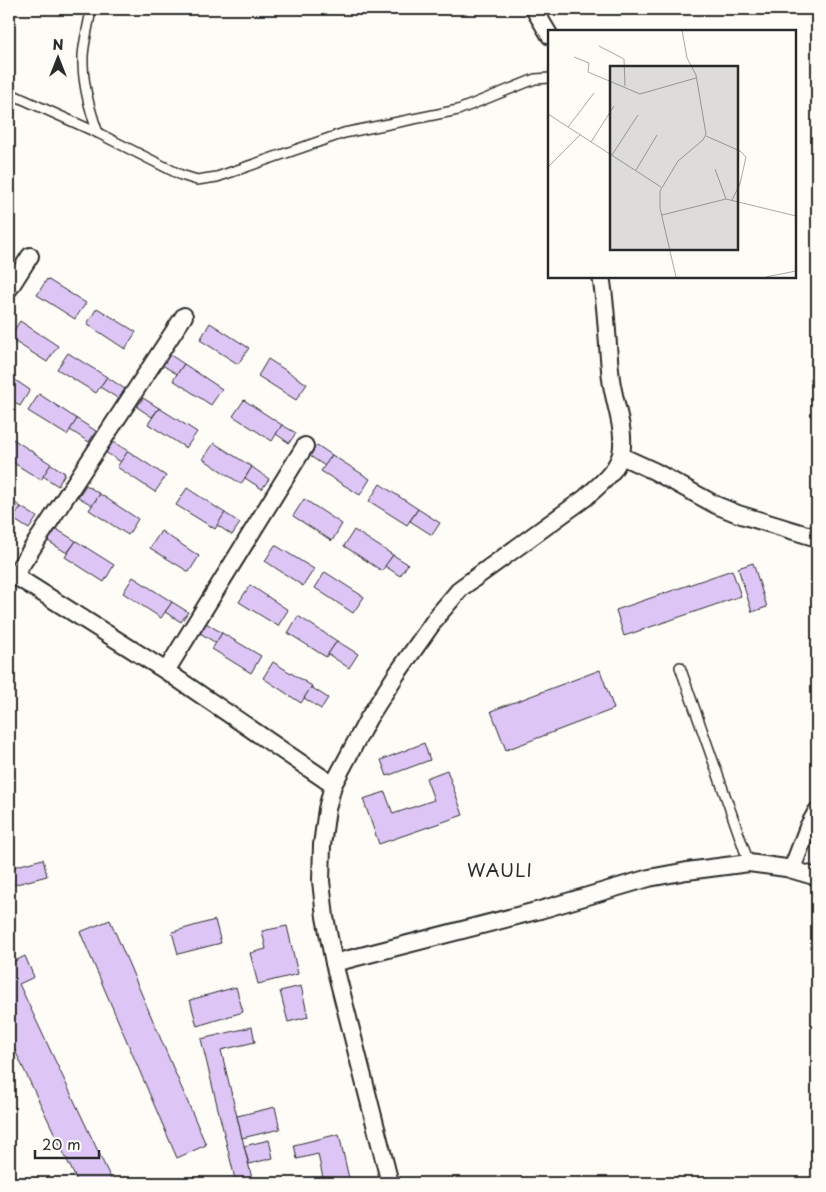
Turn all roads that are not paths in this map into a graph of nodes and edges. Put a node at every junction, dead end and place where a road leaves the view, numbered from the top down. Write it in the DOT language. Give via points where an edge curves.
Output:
graph roads {
  1 [pos="91,9"];
  2 [pos="534,9"];
  3 [pos="548,33"];
  4 [pos="548,78"];
  5 [pos="9,93"];
  6 [pos="98,133"];
  7 [pos="30,256"];
  8 [pos="601,278"];
  9 [pos="9,289"];
  10 [pos="184,316"];
  11 [pos="305,446"];
  12 [pos="620,456"];
  13 [pos="817,538"];
  14 [pos="11,574"];
  15 [pos="680,667"];
  16 [pos="166,671"];
  17 [pos="333,785"];
  18 [pos="817,811"];
  19 [pos="750,863"];
  20 [pos="792,870"];
  21 [pos="817,877"];
  22 [pos="334,963"];
  23 [pos="390,1183"];
  1 -- 6 [label="lane" via="83,55 88,103"];
  2 -- 3 [label="street"];
  4 -- 6 [label="lane" via="535,79 458,110 344,133 217,178 197,180 181,175"];
  5 -- 6 [label="lane"];
  7 -- 9 [label="street"];
  8 -- 12 [label="street" via="611,380 622,440"];
  10 -- 14 [label="street"];
  11 -- 16 [label="street"];
  12 -- 13 [label="street" via="716,506"];
  12 -- 17 [label="street" via="615,468 585,498 461,588 401,668 368,719"];
  14 -- 16 [label="street"];
  15 -- 19 [label="lane"];
  16 -- 17 [label="street"];
  17 -- 22 [label="street" via="322,845 321,881"];
  18 -- 20 [label="street"];
  19 -- 20 [label="street"];
  19 -- 22 [label="street" via="649,878"];
  20 -- 21 [label="street"];
  22 -- 23 [label="street"];
}
